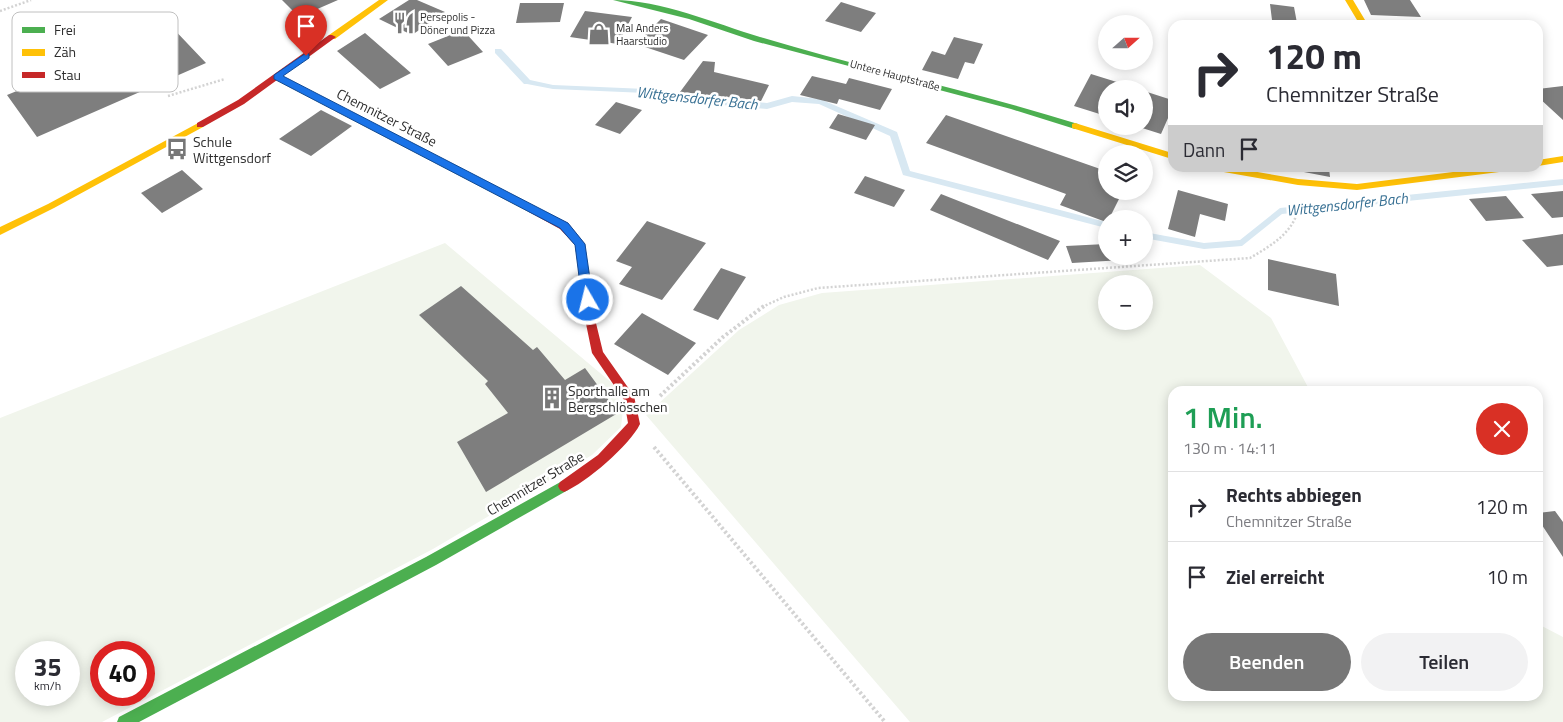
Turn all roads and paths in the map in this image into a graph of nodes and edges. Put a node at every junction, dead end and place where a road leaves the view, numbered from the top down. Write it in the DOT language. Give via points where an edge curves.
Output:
graph roads {
  1 [pos="31,0"];
  2 [pos="384,0"];
  3 [pos="617,0"];
  4 [pos="1349,0"];
  5 [pos="0,11"];
  6 [pos="1361,20"];
  7 [pos="277,77"];
  8 [pos="1168,155"];
  9 [pos="1563,159"];
  10 [pos="1543,162"];
  11 [pos="1241,172"];
  12 [pos="1416,172"];
  13 [pos="1479,172"];
  14 [pos="1422,180"];
  15 [pos="1298,182"];
  16 [pos="0,231"];
  17 [pos="634,424"];
  18 [pos="124,722"];
  19 [pos="885,722"];
  1 -- 5 [label="path"];
  2 -- 7 [label="street"];
  3 -- 8 [label="street, Untere Hauptstraße" via="691,17 757,39 1014,107"];
  4 -- 6 [label="street"];
  7 -- 16 [label="street" via="166,146"];
  7 -- 17 [label="street, Chemnitzer Straße" via="564,226 580,244 598,353 630,399"];
  9 -- 10 [label="street"];
  11 -- 15 [label="street"];
  12 -- 14 [label="street"];
  13 -- 14 [label="street"];
  14 -- 15 [label="street" via="1357,187"];
  15 -- 17 [label="path" via="1299,215 1280,240 1250,258 818,288 786,297 765,305 737,325"];
  17 -- 18 [label="street, Chemnitzer Straße" via="616,446 582,475 431,561"];
  17 -- 19 [label="path"];
}
